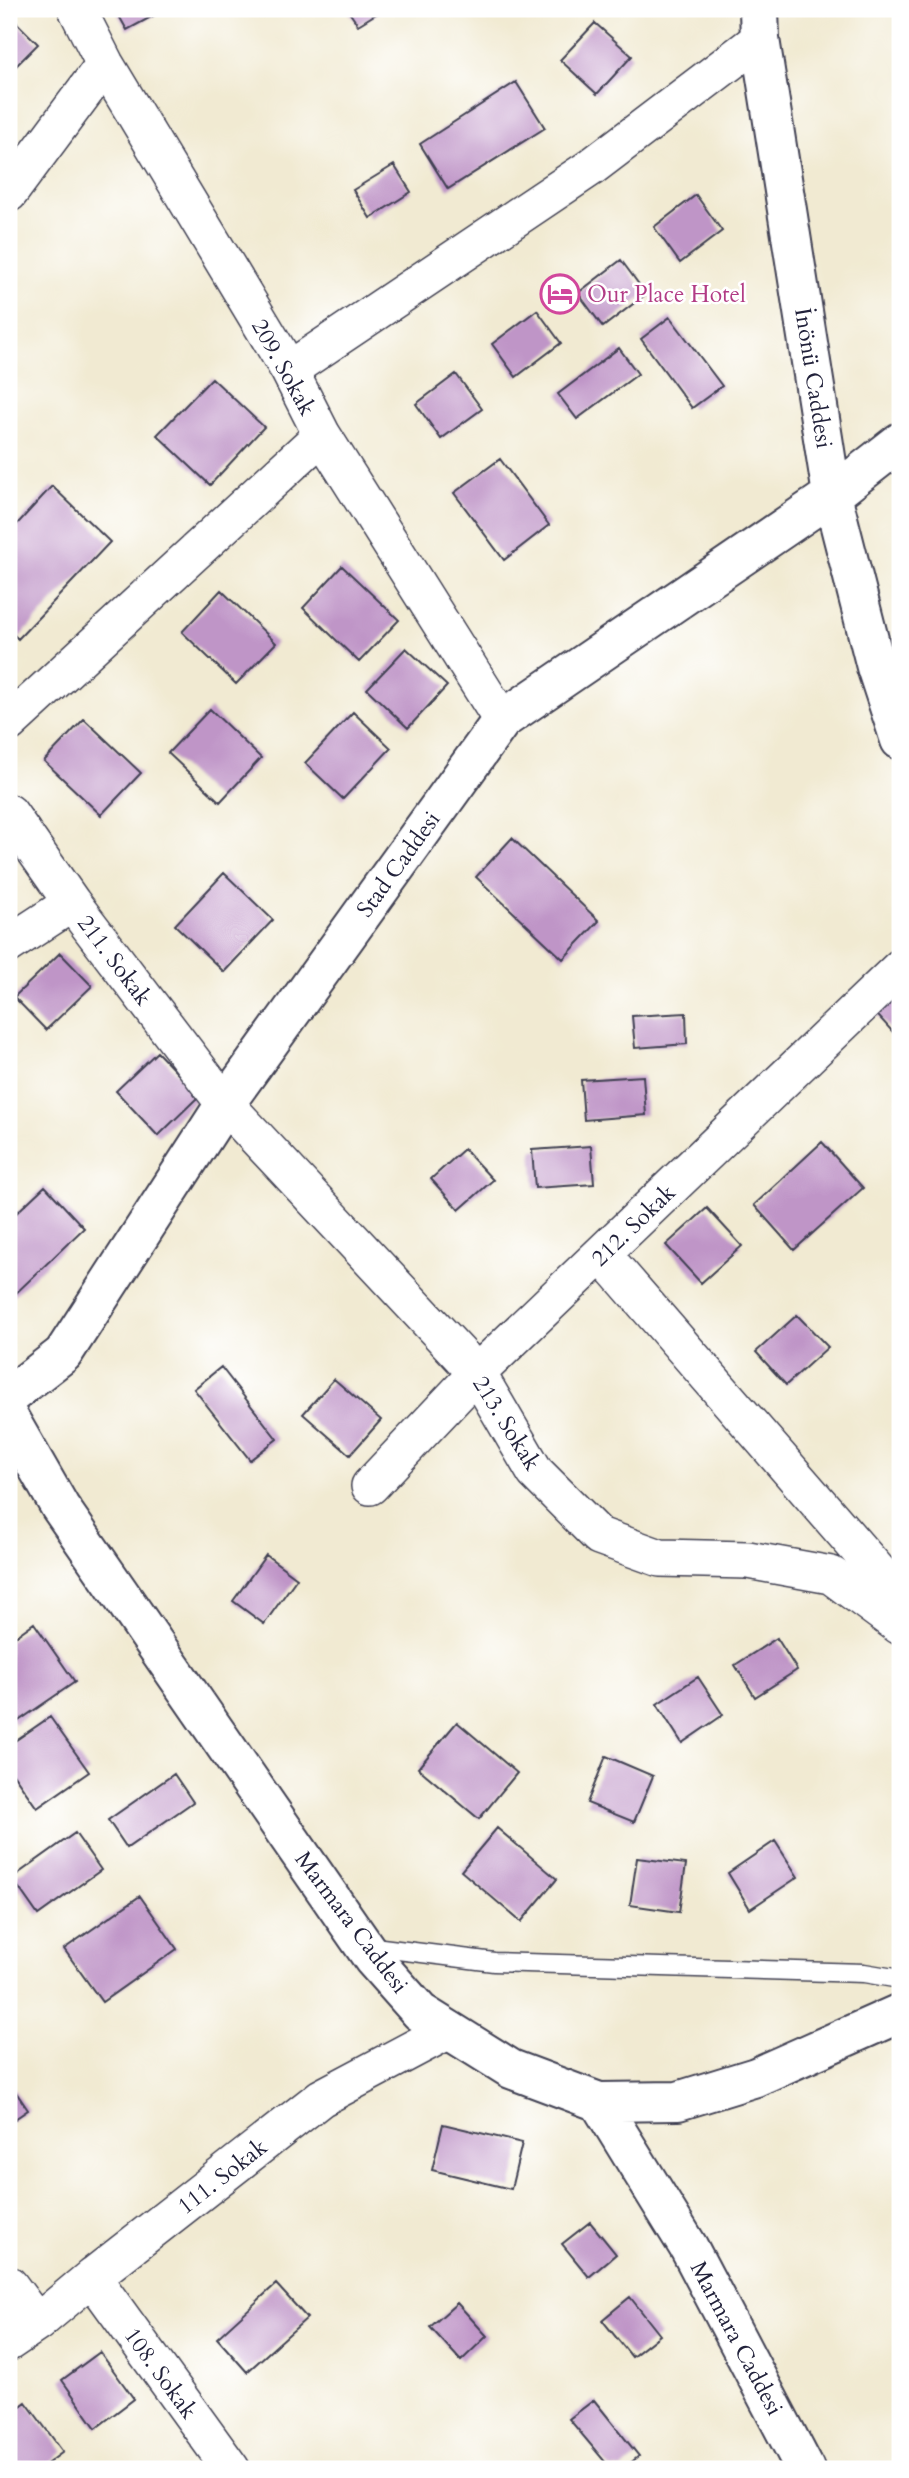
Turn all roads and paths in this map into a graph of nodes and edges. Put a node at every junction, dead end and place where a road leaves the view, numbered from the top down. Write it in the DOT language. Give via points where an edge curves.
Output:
graph roads {
  1 [pos="77,9"];
  2 [pos="759,24"];
  3 [pos="106,64"];
  4 [pos="9,193"];
  5 [pos="289,370"];
  6 [pos="322,435"];
  7 [pos="900,442"];
  8 [pos="832,495"];
  9 [pos="502,720"];
  10 [pos="9,723"];
  11 [pos="900,740"];
  12 [pos="9,813"];
  13 [pos="72,903"];
  14 [pos="9,944"];
  15 [pos="900,968"];
  16 [pos="225,1104"];
  17 [pos="602,1254"];
  18 [pos="477,1373"];
  19 [pos="9,1396"];
  20 [pos="9,1418"];
  21 [pos="370,1486"];
  22 [pos="900,1597"];
  23 [pos="900,1626"];
  24 [pos="364,1945"];
  25 [pos="900,1979"];
  26 [pos="900,2013"];
  27 [pos="449,2030"];
  28 [pos="599,2102"];
  29 [pos="92,2277"];
  30 [pos="9,2284"];
  31 [pos="23,2333"];
  32 [pos="231,2469"];
  33 [pos="805,2469"];
  1 -- 3 [label="street, 209. Sokak"];
  2 -- 5 [label="street" via="590,168"];
  2 -- 8 [label="street, İnönü Caddesi"];
  3 -- 4 [label="street"];
  3 -- 5 [label="street, 209. Sokak"];
  5 -- 6 [label="street, 209. Sokak"];
  6 -- 9 [label="street, 209. Sokak"];
  6 -- 10 [label="street"];
  7 -- 8 [label="street, Stad Caddesi"];
  8 -- 9 [label="street, Stad Caddesi"];
  8 -- 11 [label="street, İnönü Caddesi" via="876,667"];
  9 -- 16 [label="street, Stad Caddesi"];
  12 -- 13 [label="street, 211. Sokak"];
  13 -- 14 [label="street"];
  13 -- 16 [label="street, 211. Sokak"];
  15 -- 17 [label="street, 212. Sokak"];
  16 -- 18 [label="street, 213. Sokak"];
  16 -- 19 [label="street, Stad Caddesi" via="63,1354"];
  17 -- 18 [label="street, 212. Sokak"];
  17 -- 22 [label="street"];
  18 -- 21 [label="street, 212. Sokak"];
  18 -- 23 [label="street, 213. Sokak" via="535,1472 599,1536 660,1558 748,1560 831,1576"];
  20 -- 24 [label="street, Marmara Caddesi" via="61,1507"];
  24 -- 25 [label="lane" via="494,1962 864,1973"];
  24 -- 27 [label="street, Marmara Caddesi" via="421,2012"];
  26 -- 28 [label="street" via="756,2077 678,2101"];
  27 -- 28 [label="street, Marmara Caddesi" via="511,2068"];
  27 -- 29 [label="street, 111. Sokak" via="321,2098"];
  28 -- 33 [label="street, Marmara Caddesi" via="689,2248"];
  29 -- 31 [label="street, 111. Sokak"];
  29 -- 32 [label="street, 108. Sokak"];
  30 -- 31 [label="street"];
}
